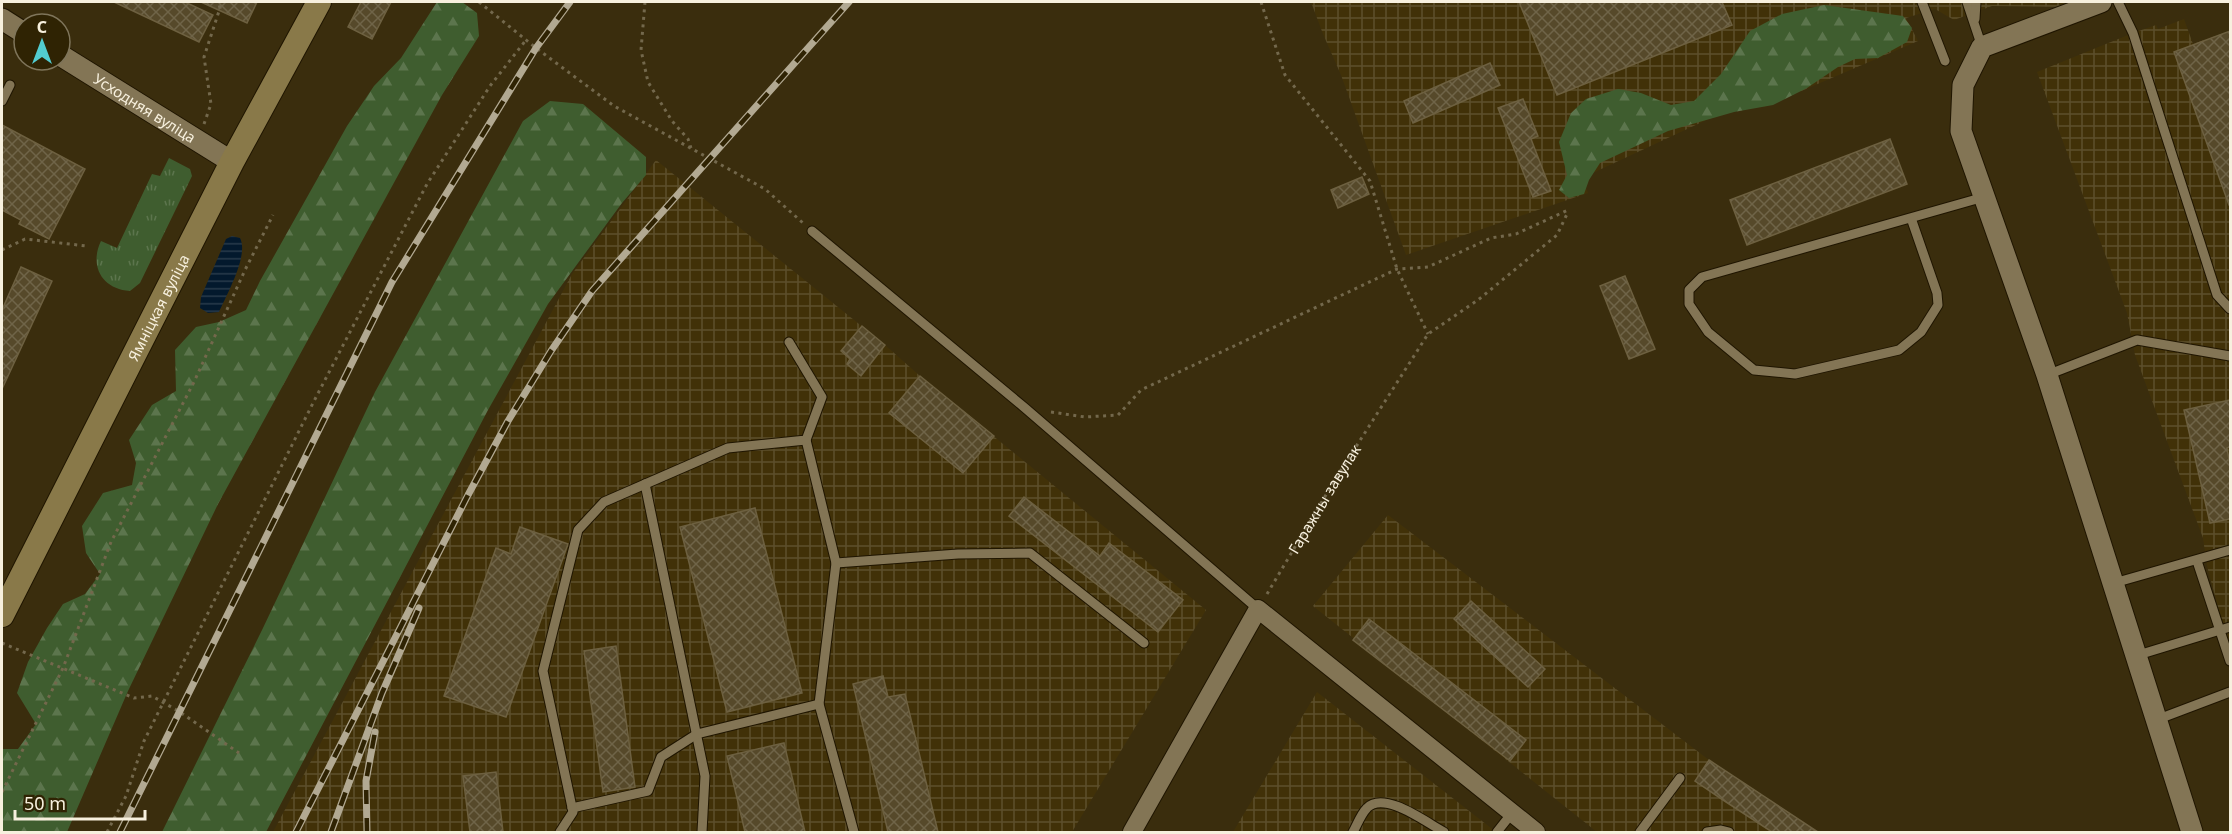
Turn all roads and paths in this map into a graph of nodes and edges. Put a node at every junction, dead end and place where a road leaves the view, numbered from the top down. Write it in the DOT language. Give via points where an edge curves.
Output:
graph roads {
  1 [pos="218,2"];
  2 [pos="320,2"];
  3 [pos="478,2"];
  4 [pos="645,2"];
  5 [pos="1261,2"];
  6 [pos="1922,2"];
  7 [pos="1967,2"];
  8 [pos="1976,2"];
  9 [pos="2101,2"];
  10 [pos="2118,2"];
  11 [pos="1975,21"];
  12 [pos="526,40"];
  13 [pos="1982,47"];
  14 [pos="1946,61"];
  15 [pos="72,63"];
  16 [pos="10,86"];
  17 [pos="2,101"];
  18 [pos="202,130"];
  19 [pos="692,149"];
  20 [pos="232,162"];
  21 [pos="1984,197"];
  22 [pos="273,215"];
  23 [pos="1911,219"];
  24 [pos="812,231"];
  25 [pos="87,246"];
  26 [pos="2,250"];
  27 [pos="1397,269"];
  28 [pos="2230,309"];
  29 [pos="1428,334"];
  30 [pos="789,342"];
  31 [pos="2230,356"];
  32 [pos="2047,375"];
  33 [pos="1025,408"];
  34 [pos="806,440"];
  35 [pos="645,484"];
  36 [pos="2230,550"];
  37 [pos="2197,561"];
  38 [pos="836,563"];
  39 [pos="2114,583"];
  40 [pos="1258,609"];
  41 [pos="2,615"];
  42 [pos="2230,627"];
  43 [pos="2219,631"];
  44 [pos="2,643"];
  45 [pos="1144,643"];
  46 [pos="2135,656"];
  47 [pos="2230,661"];
  48 [pos="63,668"];
  49 [pos="2230,692"];
  50 [pos="163,702"];
  51 [pos="819,704"];
  52 [pos="2156,720"];
  53 [pos="697,734"];
  54 [pos="239,753"];
  55 [pos="1680,778"];
  56 [pos="2,792"];
  57 [pos="572,808"];
  58 [pos="1512,813"];
  59 [pos="107,832"];
  60 [pos="560,832"];
  61 [pos="702,832"];
  62 [pos="854,832"];
  63 [pos="1132,832"];
  64 [pos="1353,832"];
  65 [pos="1444,832"];
  66 [pos="1497,832"];
  67 [pos="1536,832"];
  68 [pos="1640,832"];
  69 [pos="1707,832"];
  70 [pos="1729,832"];
  71 [pos="2192,832"];
  1 -- 18 [label="path" via="220,8 204,57 212,104"];
  2 -- 20 [label="main road, Ямніцкая вуліца"];
  3 -- 12 [label="path"];
  4 -- 19 [label="path" via="641,50 648,82"];
  5 -- 27 [label="path" via="1285,75 1370,181"];
  6 -- 14 [label="lane"];
  7 -- 11 [label="lane"];
  8 -- 11 [label="lane"];
  9 -- 13 [label="street"];
  10 -- 28 [label="lane" via="2133,33 2217,295"];
  11 -- 13 [label="lane"];
  12 -- 19 [label="path" via="614,106"];
  12 -- 50 [label="path" via="490,86 427,184"];
  13 -- 21 [label="street" via="1963,85 1961,131"];
  15 -- 20 [label="street, Усходняя вуліца"];
  16 -- 17 [label="lane"];
  19 -- 24 [label="path" via="765,189"];
  20 -- 41 [label="main road, Ямніцкая вуліца"];
  21 -- 23 [label="lane"];
  21 -- 32 [label="street"];
  22 -- 48 [label="path" via="194,382 111,542"];
  23 -- 23 [label="lane" via="1702,277 1689,290 1689,304 1708,332 1754,370 1795,374 1899,350 1922,332 1938,305"];
  24 -- 33 [label="lane"];
  25 -- 26 [label="path" via="25,239"];
  27 -- 29 [label="path"];
  27 -- 29 [label="path, Гаражны завулак" via="1428,267 1491,238 1516,234 1568,210 1557,235 1478,300"];
  27 -- 33 [label="path" via="1141,390 1118,415 1085,417"];
  29 -- 40 [label="path, Гаражны завулак"];
  30 -- 34 [label="lane" via="822,397"];
  31 -- 32 [label="lane" via="2137,340"];
  32 -- 39 [label="street"];
  33 -- 40 [label="lane"];
  34 -- 35 [label="lane" via="728,448"];
  34 -- 38 [label="lane"];
  35 -- 53 [label="lane"];
  35 -- 57 [label="lane" via="604,502 578,530 543,671"];
  36 -- 37 [label="lane"];
  37 -- 39 [label="lane"];
  37 -- 43 [label="lane"];
  38 -- 45 [label="lane" via="1030,553"];
  38 -- 51 [label="lane"];
  39 -- 46 [label="street"];
  40 -- 58 [label="street"];
  40 -- 63 [label="street"];
  42 -- 43 [label="lane"];
  43 -- 46 [label="lane"];
  43 -- 47 [label="lane"];
  44 -- 48 [label="path"];
  46 -- 52 [label="street"];
  48 -- 50 [label="path" via="134,698 152,696"];
  48 -- 56 [label="path"];
  49 -- 52 [label="lane"];
  50 -- 54 [label="path"];
  50 -- 59 [label="path" via="144,741 126,796"];
  51 -- 53 [label="lane"];
  51 -- 62 [label="lane"];
  52 -- 71 [label="street"];
  53 -- 57 [label="lane" via="661,757 648,791"];
  53 -- 61 [label="lane" via="705,776"];
  55 -- 68 [label="lane"];
  57 -- 60 [label="lane"];
  58 -- 66 [label="lane"];
  58 -- 67 [label="street"];
  64 -- 65 [label="lane" via="1368,807 1378,801 1391,803"];
  69 -- 70 [label="lane"];
}
